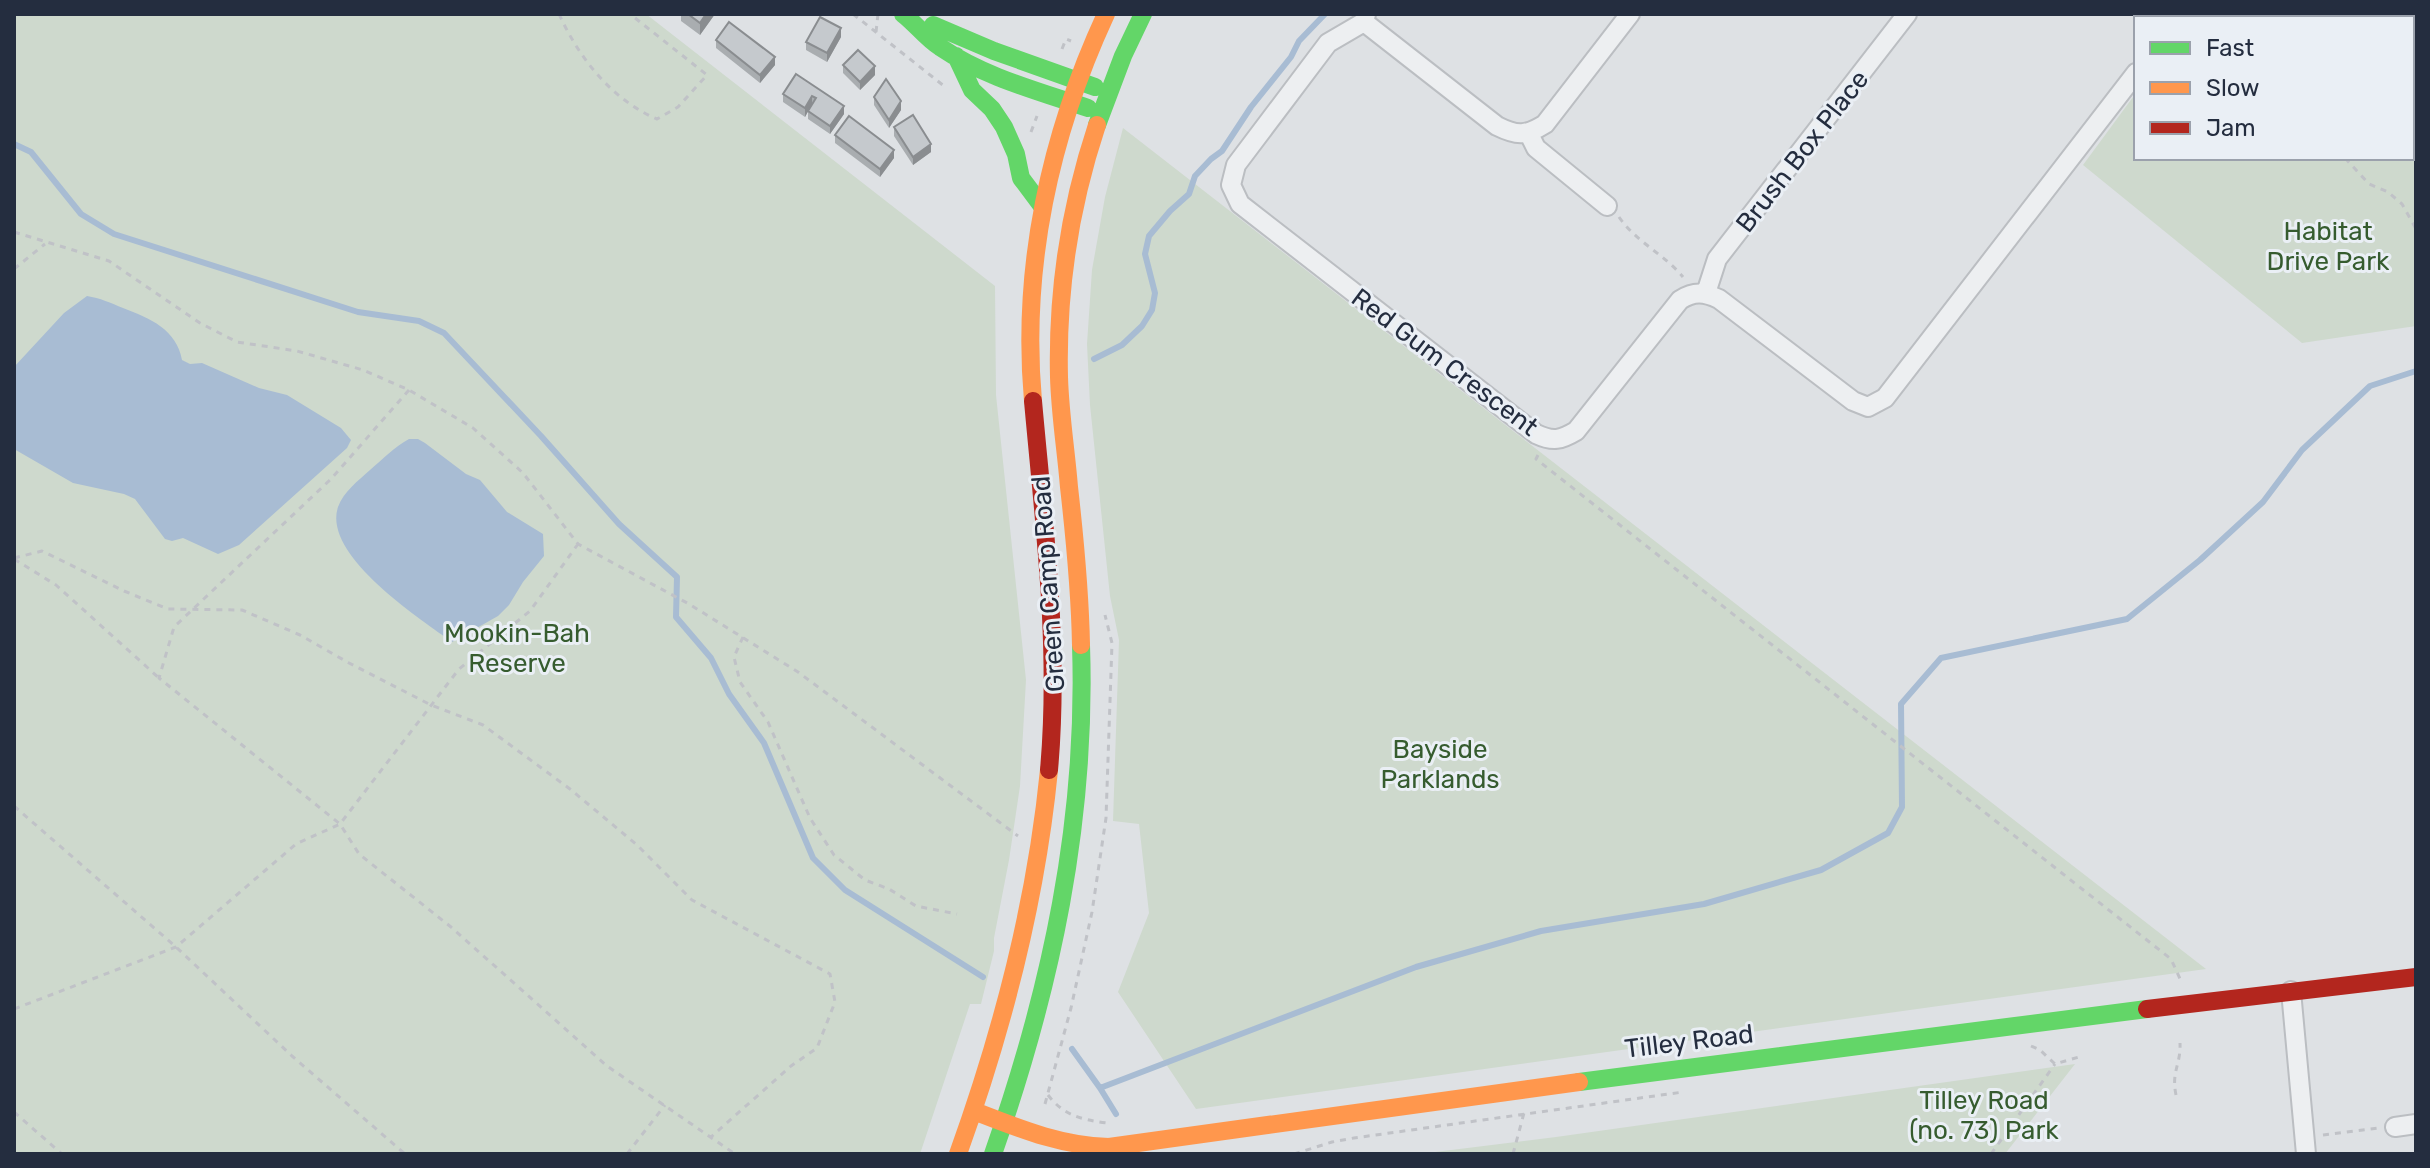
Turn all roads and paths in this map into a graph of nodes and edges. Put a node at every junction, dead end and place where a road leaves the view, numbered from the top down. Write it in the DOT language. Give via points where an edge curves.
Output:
graph roads {
  1 [pos="559,14"];
  2 [pos="630,14"];
  3 [pos="853,14"];
  4 [pos="878,14"];
  5 [pos="1106,14"];
  6 [pos="1143,14"];
  7 [pos="1630,14"];
  8 [pos="1907,14"];
  9 [pos="905,15"];
  10 [pos="1365,18"];
  11 [pos="876,32"];
  12 [pos="956,56"];
  13 [pos="2134,76"];
  14 [pos="1077,80"];
  15 [pos="1107,92"];
  16 [pos="954,94"];
  17 [pos="1070,102"];
  18 [pos="1100,113"];
  19 [pos="1529,134"];
  20 [pos="2347,160"];
  21 [pos="1042,206"];
  22 [pos="1607,206"];
  23 [pos="2416,229"];
  24 [pos="14,232"];
  25 [pos="47,243"];
  26 [pos="14,269"];
  27 [pos="1706,293"];
  28 [pos="409,390"];
  29 [pos="1547,439"];
  30 [pos="578,544"];
  31 [pos="14,559"];
  32 [pos="19,564"];
  33 [pos="14,568"];
  34 [pos="192,610"];
  35 [pos="743,637"];
  36 [pos="159,678"];
  37 [pos="431,705"];
  38 [pos="14,806"];
  39 [pos="340,824"];
  40 [pos="1041,843"];
  41 [pos="957,914"];
  42 [pos="176,947"];
  43 [pos="2416,977"];
  44 [pos="2291,991"];
  45 [pos="2191,1003"];
  46 [pos="14,1009"];
  47 [pos="2180,1043"];
  48 [pos="2022,1045"];
  49 [pos="2079,1057"];
  50 [pos="2055,1064"];
  51 [pos="1522,1089"];
  52 [pos="1695,1091"];
  53 [pos="1048,1095"];
  54 [pos="2176,1095"];
  55 [pos="665,1105"];
  56 [pos="974,1111"];
  57 [pos="14,1112"];
  58 [pos="1524,1115"];
  59 [pos="1005,1123"];
  60 [pos="1111,1124"];
  61 [pos="2416,1124"];
  62 [pos="2395,1127"];
  63 [pos="711,1137"];
  64 [pos="2305,1146"];
  65 [pos="1102,1150"];
  66 [pos="62,1154"];
  67 [pos="405,1154"];
  68 [pos="627,1154"];
  69 [pos="735,1154"];
  70 [pos="958,1154"];
  71 [pos="993,1154"];
  72 [pos="1294,1154"];
  73 [pos="1513,1154"];
  74 [pos="1991,1154"];
  1 -- 2 [label="path" via="601,79 636,110 657,119 678,107 707,75"];
  3 -- 11 [label="path"];
  4 -- 11 [label="path"];
  5 -- 14 [label="main road, Green Camp Road"];
  6 -- 15 [label="main road, Green Camp Road"];
  7 -- 19 [label="street" via="1545,124"];
  8 -- 27 [label="street, Brush Box Place" via="1717,259"];
  9 -- 12 [label="main road"];
  9 -- 14 [label="main road"];
  10 -- 19 [label="street" via="1497,126"];
  10 -- 29 [label="street, Red Gum Crescent" via="1328,43 1236,165 1231,185 1240,204"];
  11 -- 16 [label="path"];
  12 -- 17 [label="main road"];
  12 -- 21 [label="main road" via="972,90 1004,127 1021,178"];
  13 -- 27 [label="street" via="1885,398 1868,407"];
  14 -- 15 [label="main road"];
  14 -- 17 [label="main road, Green Camp Road"];
  15 -- 18 [label="main road, Green Camp Road"];
  17 -- 18 [label="main road"];
  17 -- 21 [label="main road, Green Camp Road"];
  18 -- 59 [label="main road, Green Camp Road" via="1072,220 1059,327 1081,622 1079,768 1060,916 1035,1027"];
  19 -- 22 [label="street" via="1536,148"];
  20 -- 23 [label="path" via="2369,184 2402,204"];
  21 -- 40 [label="main road, Green Camp Road" via="1030,324 1052,620 1049,773"];
  22 -- 27 [label="path" via="1629,232"];
  24 -- 25 [label="path"];
  25 -- 26 [label="path"];
  25 -- 28 [label="path" via="109,261 237,342 297,351"];
  27 -- 29 [label="street, Red Gum Crescent" via="1690,293 1680,300 1576,431 1561,440"];
  28 -- 30 [label="path" via="473,428 523,473"];
  28 -- 34 [label="path" via="331,479"];
  29 -- 45 [label="path" via="1536,459 2171,959"];
  30 -- 35 [label="path"];
  30 -- 37 [label="path" via="530,611 459,669"];
  31 -- 32 [label="path"];
  31 -- 34 [label="path" via="42,551 168,609"];
  32 -- 33 [label="path"];
  32 -- 36 [label="path" via="56,585"];
  34 -- 36 [label="path" via="174,627"];
  34 -- 37 [label="path" via="242,610"];
  35 -- 40 [label="path" via="1018,836"];
  35 -- 41 [label="path" via="734,657 740,682 768,722 810,818 834,855 865,880 916,906"];
  36 -- 39 [label="path"];
  37 -- 39 [label="path"];
  37 -- 63 [label="path" via="483,725 570,789 692,900 830,974 835,1002 817,1048"];
  38 -- 42 [label="path"];
  39 -- 42 [label="path" via="296,844"];
  39 -- 55 [label="path" via="359,854 451,927 607,1066"];
  40 -- 56 [label="main road, Green Camp Road" via="1008,1003"];
  42 -- 46 [label="path"];
  42 -- 67 [label="path"];
  43 -- 44 [label="main road, Tilley Road"];
  44 -- 45 [label="main road, Tilley Road"];
  44 -- 64 [label="street"];
  45 -- 51 [label="main road, Tilley Road"];
  47 -- 54 [label="path" via="2172,1077"];
  48 -- 50 [label="path" via="2040,1050"];
  49 -- 50 [label="path"];
  50 -- 74 [label="path"];
  51 -- 58 [label="path"];
  51 -- 65 [label="main road, Tilley Road"];
  52 -- 58 [label="path"];
  53 -- 60 [label="path" via="1070,1115"];
  55 -- 63 [label="path"];
  55 -- 68 [label="path"];
  56 -- 59 [label="main road, Tilley Road"];
  56 -- 70 [label="main road, Green Camp Road"];
  57 -- 66 [label="path"];
  58 -- 72 [label="path" via="1354,1138"];
  58 -- 73 [label="path"];
  59 -- 65 [label="main road, Tilley Road"];
  59 -- 71 [label="main road, Green Camp Road"];
  61 -- 62 [label="street"];
  62 -- 64 [label="path"];
  63 -- 69 [label="path"];
}
